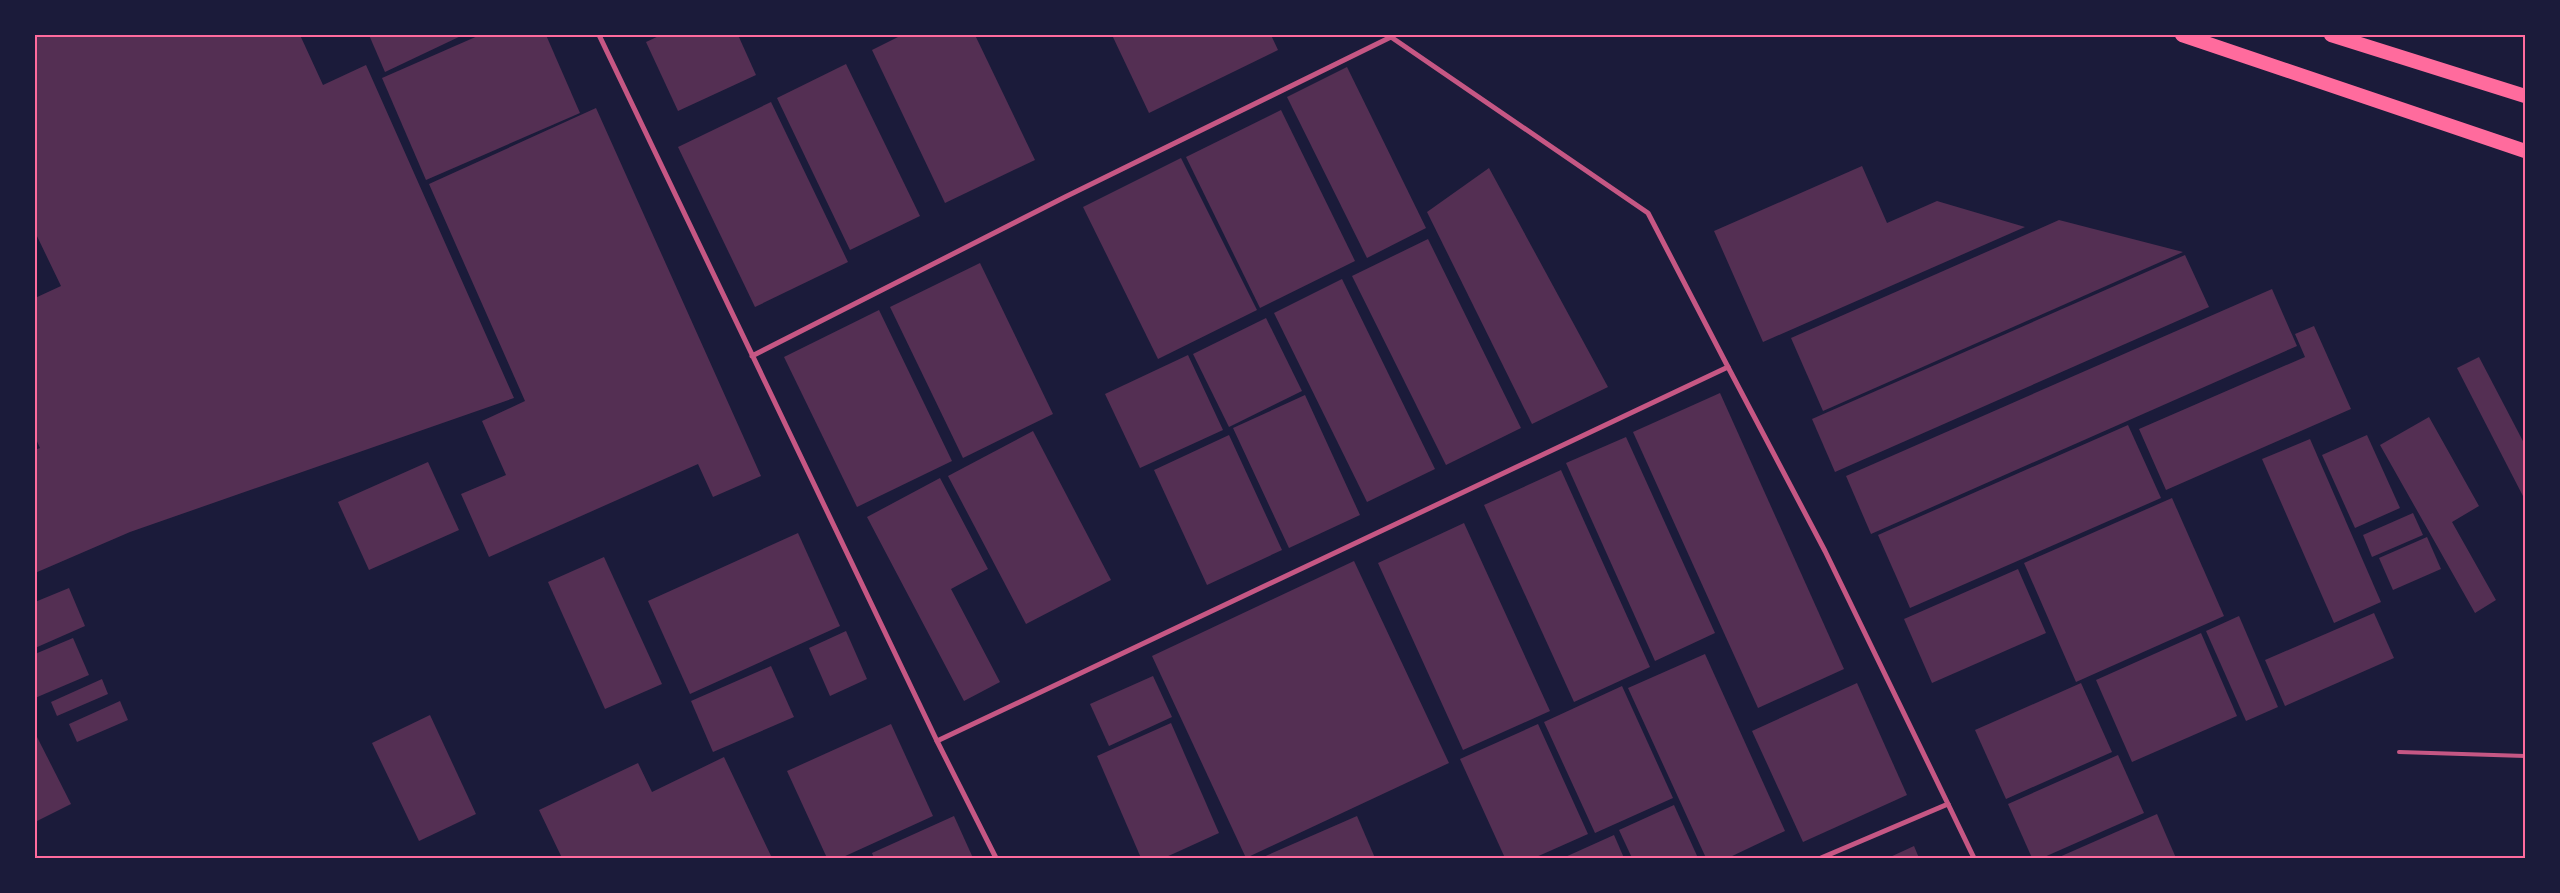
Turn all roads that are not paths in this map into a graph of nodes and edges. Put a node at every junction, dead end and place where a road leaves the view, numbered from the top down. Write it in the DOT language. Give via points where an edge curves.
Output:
graph roads {
  1 [pos="599,35"];
  2 [pos="2182,35"];
  3 [pos="2331,35"];
  4 [pos="1392,36"];
  5 [pos="2525,96"];
  6 [pos="2525,151"];
  7 [pos="752,356"];
  8 [pos="1728,367"];
  9 [pos="937,741"];
  10 [pos="2399,752"];
  11 [pos="2525,756"];
  12 [pos="1948,804"];
  13 [pos="996,858"];
  14 [pos="1821,858"];
  15 [pos="1974,858"];
  1 -- 7 [label="street"];
  2 -- 6 [label="highway"];
  3 -- 5 [label="highway"];
  4 -- 7 [label="street"];
  4 -- 8 [label="street" via="1648,213"];
  7 -- 9 [label="street"];
  8 -- 9 [label="street"];
  8 -- 12 [label="street" via="1825,552"];
  9 -- 13 [label="street"];
  10 -- 11 [label="lane"];
  12 -- 14 [label="street"];
  12 -- 15 [label="street"];
}
